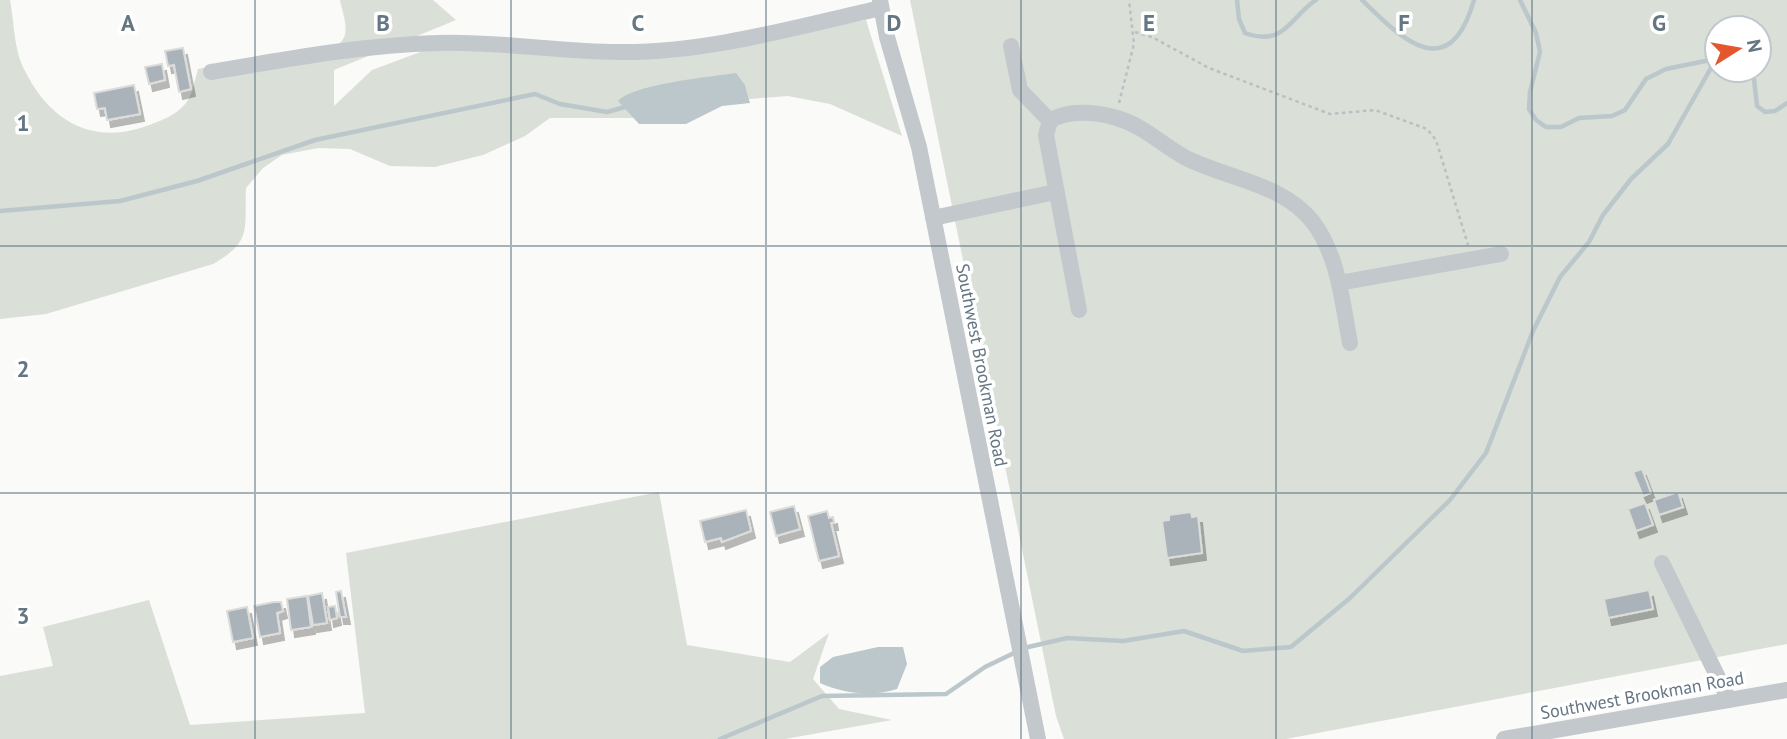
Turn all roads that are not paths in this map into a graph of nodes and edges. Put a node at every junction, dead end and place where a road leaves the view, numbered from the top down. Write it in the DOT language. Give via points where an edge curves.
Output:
graph roads {
  1 [pos="881,4"];
  2 [pos="1012,46"];
  3 [pos="211,72"];
  4 [pos="1051,121"];
  5 [pos="1055,192"];
  6 [pos="933,218"];
  7 [pos="1501,254"];
  8 [pos="1339,283"];
  9 [pos="1079,310"];
  10 [pos="1350,343"];
  11 [pos="1662,563"];
  12 [pos="1787,690"];
  13 [pos="1729,700"];
  14 [pos="1038,739"];
  15 [pos="1504,739"];
  1 -- 3 [label="street" via="727,42 675,48 620,52 442,43 376,46"];
  1 -- 6 [label="street, Southwest Brookman Road" via="917,137"];
  2 -- 4 [label="street" via="1020,90"];
  4 -- 5 [label="street" via="1046,135"];
  4 -- 8 [label="street" via="1073,113 1115,117 1152,134 1186,158 1260,185 1300,209 1326,243"];
  5 -- 6 [label="street"];
  5 -- 9 [label="street"];
  6 -- 14 [label="street, Southwest Brookman Road"];
  7 -- 8 [label="street"];
  8 -- 10 [label="street"];
  11 -- 13 [label="street"];
  12 -- 13 [label="street, Southwest Brookman Road"];
  13 -- 15 [label="street, Southwest Brookman Road"];
}
